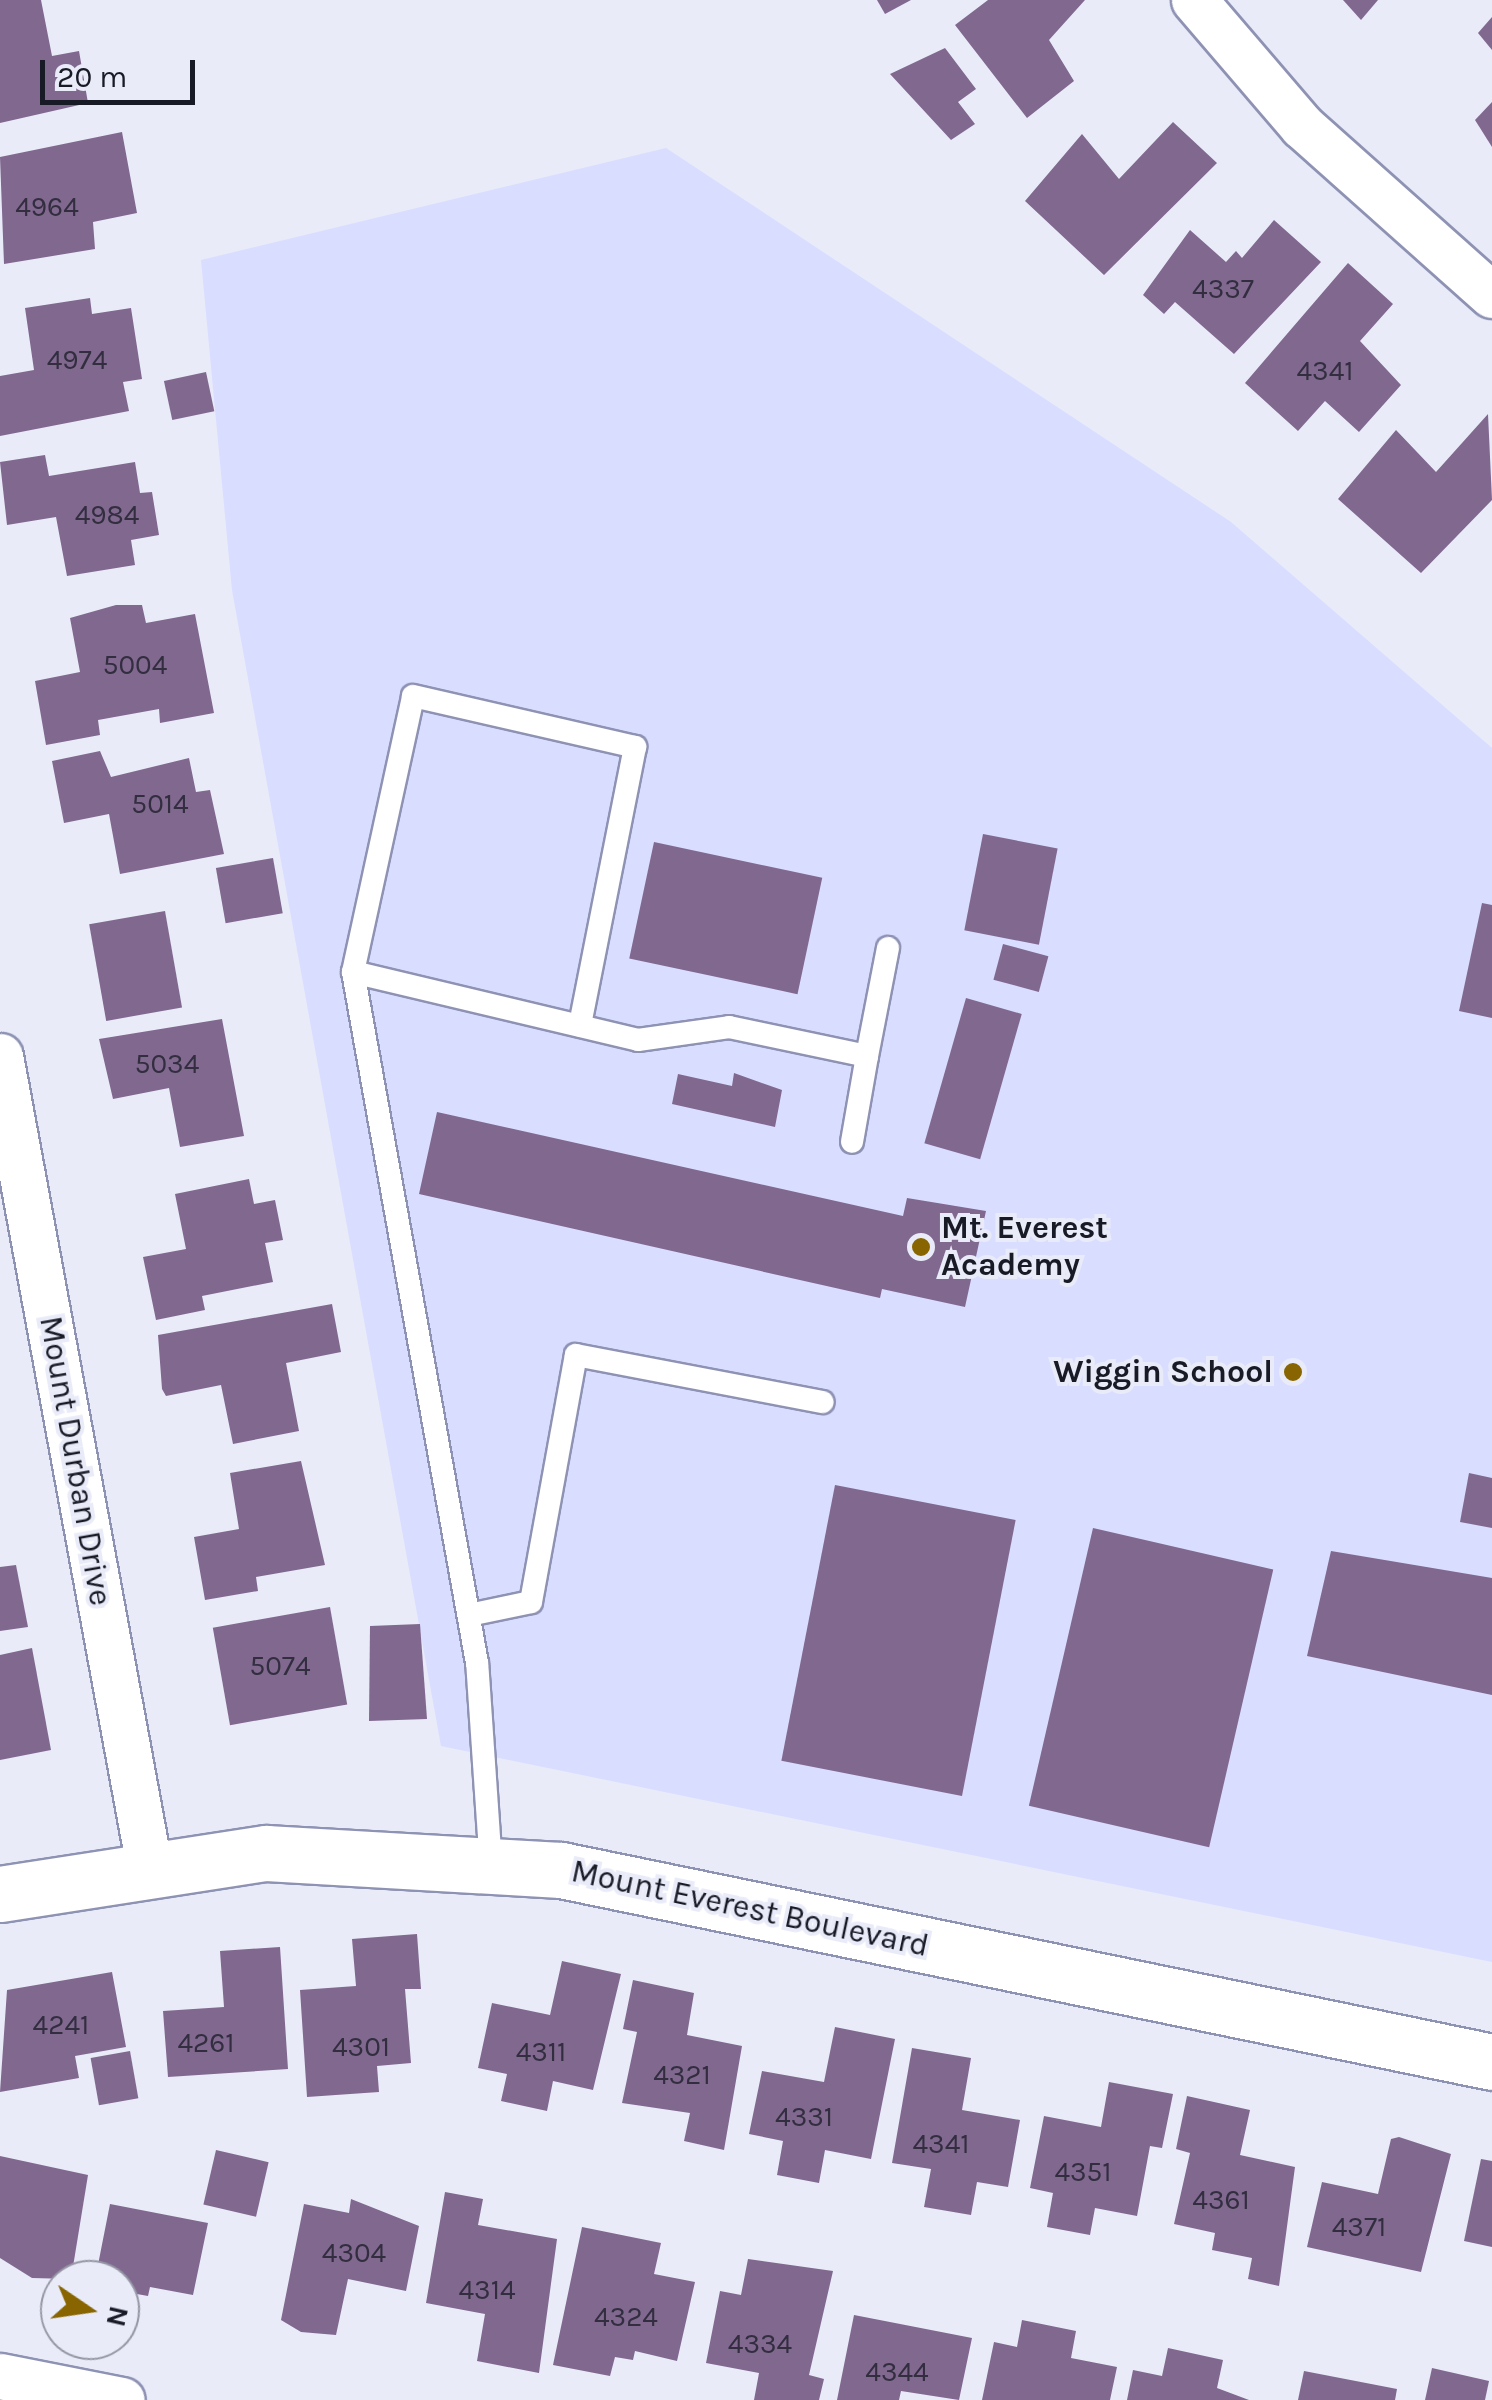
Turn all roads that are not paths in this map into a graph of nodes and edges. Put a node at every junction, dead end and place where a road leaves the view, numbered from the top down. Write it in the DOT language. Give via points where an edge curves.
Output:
graph roads {
  1 [pos="1194,0"];
  2 [pos="1492,295"];
  3 [pos="888,948"];
  4 [pos="353,972"];
  5 [pos="580,1026"];
  6 [pos="0,1056"];
  7 [pos="867,1056"];
  8 [pos="852,1142"];
  9 [pos="823,1402"];
  10 [pos="470,1615"];
  11 [pos="149,1866"];
  12 [pos="491,1866"];
  13 [pos="0,1894"];
  14 [pos="1492,2062"];
  15 [pos="0,2376"];
  16 [pos="122,2400"];
  1 -- 2 [label="street" via="1302,126"];
  3 -- 7 [label="lane"];
  4 -- 5 [label="lane"];
  4 -- 5 [label="lane" via="413,696 636,747"];
  4 -- 10 [label="lane"];
  5 -- 7 [label="lane" via="638,1040 729,1027"];
  6 -- 11 [label="street, Mount Durban Drive"];
  7 -- 8 [label="lane"];
  9 -- 10 [label="lane" via="576,1355 532,1602"];
  10 -- 12 [label="lane"];
  11 -- 12 [label="street, Mount Everest Boulevard" via="266,1853"];
  11 -- 13 [label="street, Mount Everest Boulevard"];
  12 -- 14 [label="street, Mount Everest Boulevard" via="561,1870"];
  15 -- 16 [label="street"];
}
